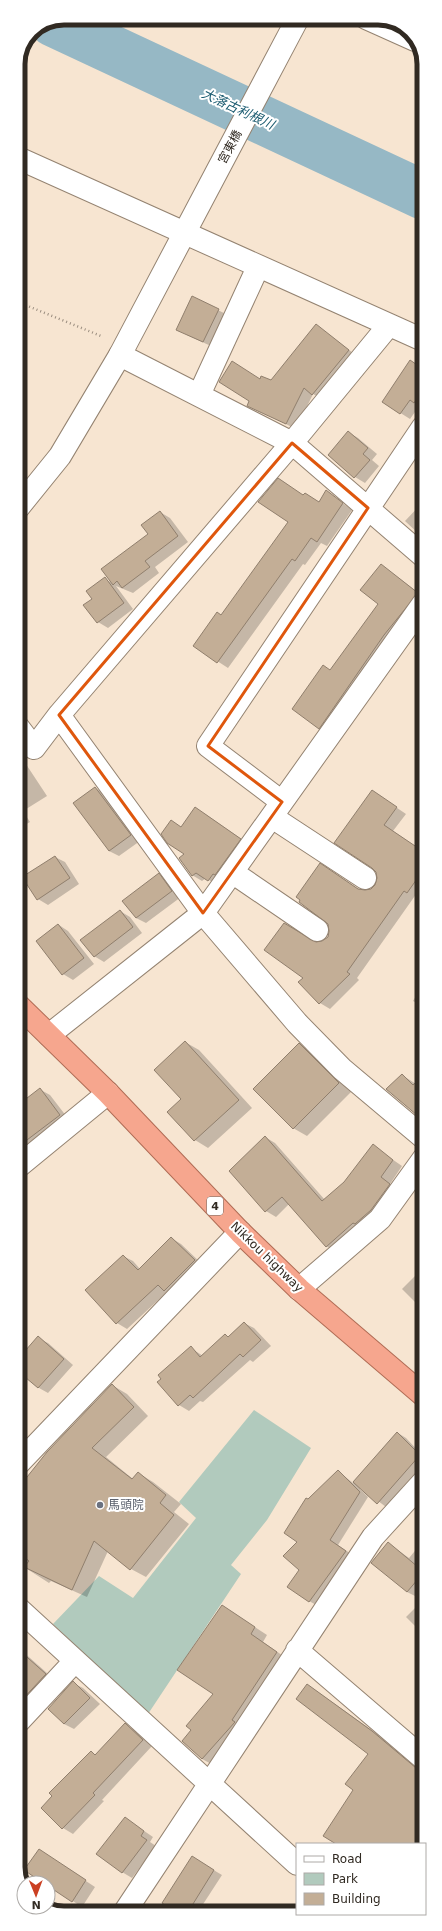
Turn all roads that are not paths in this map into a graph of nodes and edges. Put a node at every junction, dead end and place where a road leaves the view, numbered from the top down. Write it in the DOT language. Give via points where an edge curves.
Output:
graph roads {
  1 [pos="294,25"];
  2 [pos="383,26"];
  3 [pos="404,35"];
  4 [pos="25,161"];
  5 [pos="185,234"];
  6 [pos="258,267"];
  7 [pos="389,325"];
  8 [pos="417,337"];
  9 [pos="122,350"];
  10 [pos="199,395"];
  11 [pos="417,436"];
  12 [pos="292,443"];
  13 [pos="25,499"];
  14 [pos="368,508"];
  15 [pos="417,551"];
  16 [pos="417,612"];
  17 [pos="59,716"];
  18 [pos="25,736"];
  19 [pos="277,809"];
  20 [pos="232,872"];
  21 [pos="365,878"];
  22 [pos="203,913"];
  23 [pos="316,930"];
  24 [pos="25,1012"];
  25 [pos="49,1035"];
  26 [pos="108,1093"];
  27 [pos="417,1132"];
  28 [pos="25,1160"];
  29 [pos="417,1168"];
  30 [pos="240,1232"];
  31 [pos="299,1288"];
  32 [pos="417,1390"];
  33 [pos="25,1457"];
  34 [pos="417,1489"];
  35 [pos="25,1615"];
  36 [pos="297,1650"];
  37 [pos="75,1661"];
  38 [pos="25,1715"];
  39 [pos="417,1753"];
  40 [pos="209,1785"];
  41 [pos="296,1863"];
  42 [pos="128,1906"];
  1 -- 5 [label="street, 宮東橋"];
  2 -- 3 [label="street"];
  4 -- 5 [label="street"];
  5 -- 6 [label="street"];
  5 -- 9 [label="street, 宮東橋"];
  6 -- 7 [label="street"];
  6 -- 10 [label="street"];
  7 -- 8 [label="street"];
  7 -- 12 [label="street"];
  9 -- 10 [label="street"];
  9 -- 13 [label="street, 宮東橋" via="60,456"];
  10 -- 12 [label="street"];
  11 -- 14 [label="street"];
  12 -- 14 [label="street"];
  12 -- 17 [label="street"];
  14 -- 15 [label="street"];
  14 -- 19 [label="street" via="208,746"];
  16 -- 19 [label="street"];
  17 -- 18 [label="street" via="34,748"];
  17 -- 22 [label="street"];
  19 -- 20 [label="street"];
  19 -- 21 [label="street"];
  20 -- 22 [label="street"];
  20 -- 23 [label="street"];
  22 -- 25 [label="street"];
  22 -- 27 [label="street" via="296,1023 342,1069"];
  24 -- 25 [label="highway, Nikkou highway / 4"];
  25 -- 26 [label="highway, Nikkou highway / 4"];
  26 -- 28 [label="street"];
  26 -- 30 [label="highway, Nikkou highway / 4"];
  29 -- 31 [label="street" via="380,1219"];
  30 -- 31 [label="highway, Nikkou highway / 4"];
  30 -- 33 [label="street"];
  31 -- 32 [label="highway, Nikkou highway / 4"];
  34 -- 36 [label="street" via="373,1537"];
  35 -- 37 [label="street"];
  36 -- 39 [label="street"];
  36 -- 40 [label="street"];
  37 -- 38 [label="street"];
  37 -- 40 [label="street"];
  40 -- 41 [label="street"];
  40 -- 42 [label="street"];
}
